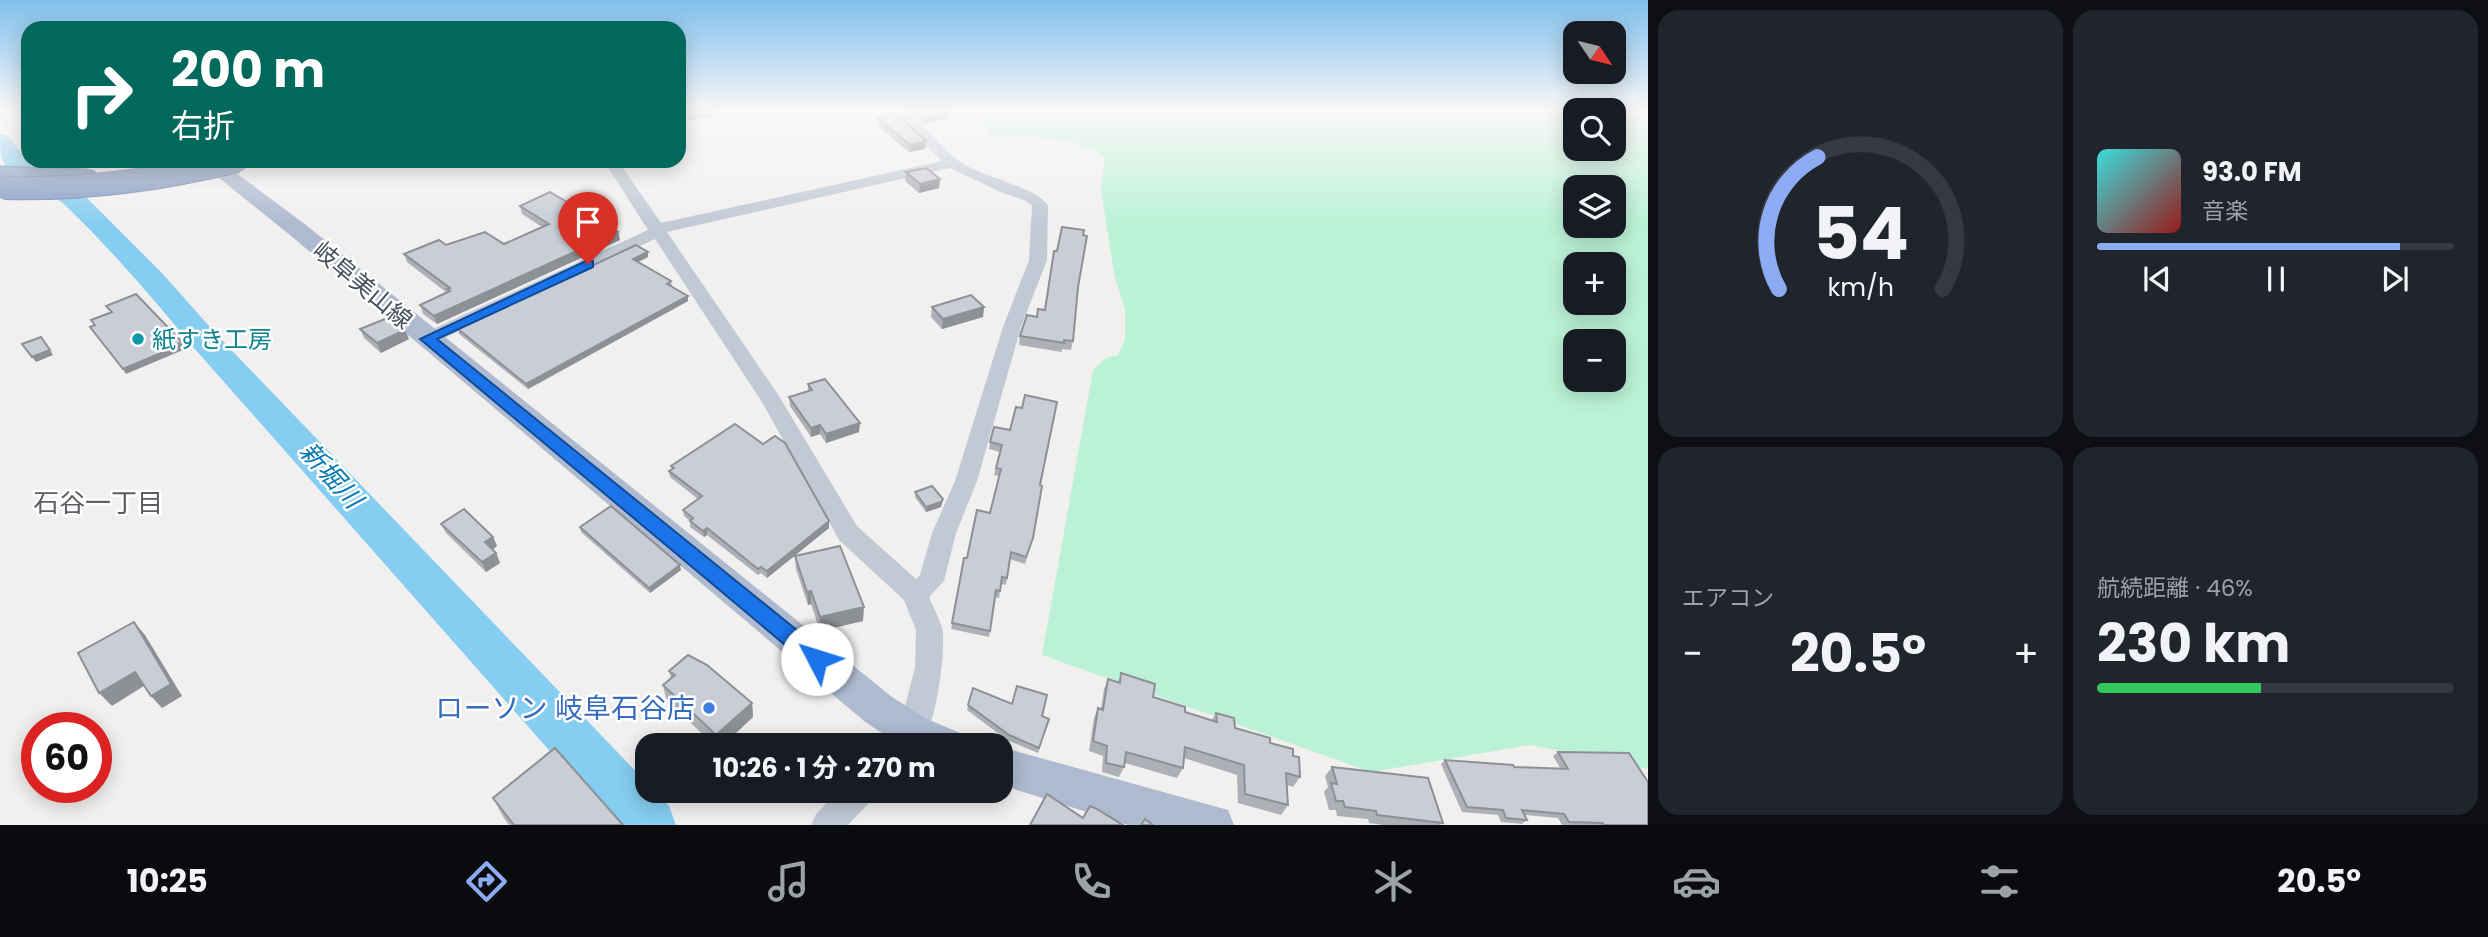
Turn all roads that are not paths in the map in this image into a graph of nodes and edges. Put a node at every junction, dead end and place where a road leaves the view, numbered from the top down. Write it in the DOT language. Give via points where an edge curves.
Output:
graph roads {
  1 [pos="938,148"];
  2 [pos="952,163"];
  3 [pos="160,168"];
  4 [pos="211,168"];
  5 [pos="217,168"];
  6 [pos="616,168"];
  7 [pos="1,183"];
  8 [pos="657,231"];
  9 [pos="427,339"];
  10 [pos="915,593"];
  11 [pos="900,733"];
  12 [pos="908,733"];
  13 [pos="1013,770"];
  14 [pos="848,803"];
  15 [pos="827,825"];
  16 [pos="1213,825"];
  1 -- 2 [label="street"];
  2 -- 8 [label="street"];
  2 -- 10 [label="street" via="1040,205 1038,261 1012,327 931,581"];
  3 -- 7 [label="highway"];
  4 -- 7 [label="highway, bridge" via="126,185 52,191"];
  5 -- 9 [label="main road, 岐阜美山線"];
  6 -- 8 [label="street"];
  8 -- 9 [label="street"];
  8 -- 10 [label="street" via="772,401 848,533"];
  9 -- 11 [label="main road, 岐阜美山線" via="878,709"];
  10 -- 12 [label="street" via="929,630 929,668"];
  13 -- 16 [label="main road" via="1170,817"];
  14 -- 15 [label="street"];
}
